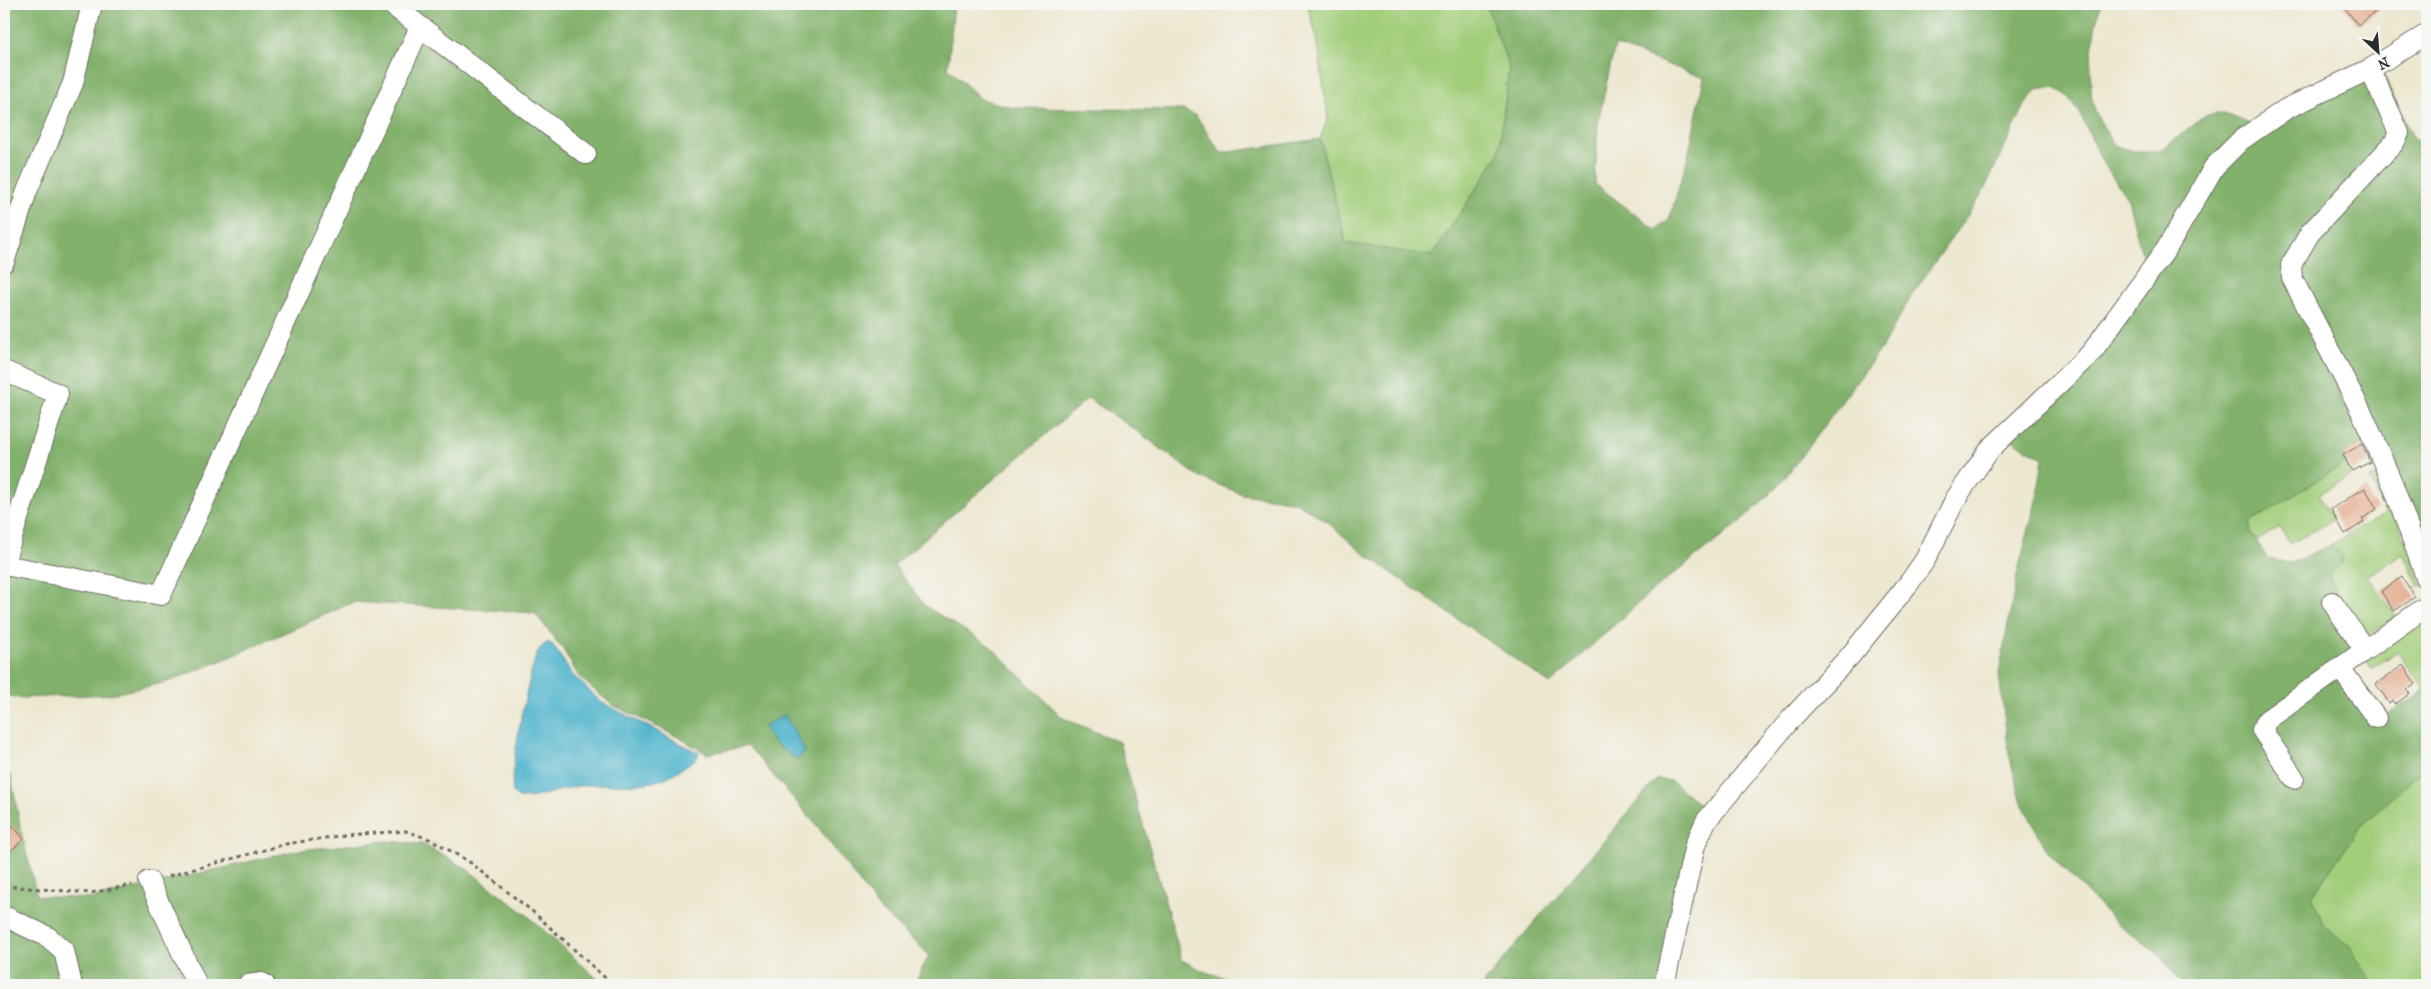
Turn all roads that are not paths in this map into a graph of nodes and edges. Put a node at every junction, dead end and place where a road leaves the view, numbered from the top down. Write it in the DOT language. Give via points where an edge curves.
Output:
graph roads {
  1 [pos="92,4"];
  2 [pos="391,4"];
  3 [pos="420,26"];
  4 [pos="2427,34"];
  5 [pos="2370,69"];
  6 [pos="586,154"];
  7 [pos="4,262"];
  8 [pos="4,371"];
  9 [pos="4,563"];
  10 [pos="2427,580"];
  11 [pos="2332,602"];
  12 [pos="2427,606"];
  13 [pos="2365,650"];
  14 [pos="2340,668"];
  15 [pos="2376,718"];
  16 [pos="2294,778"];
  17 [pos="149,881"];
  18 [pos="4,916"];
  19 [pos="72,985"];
  20 [pos="197,985"];
  21 [pos="248,985"];
  22 [pos="265,985"];
  23 [pos="1664,985"];
  1 -- 7 [label="lane" via="73,83 27,191"];
  2 -- 3 [label="lane"];
  3 -- 6 [label="lane"];
  3 -- 9 [label="lane" via="161,595"];
  4 -- 5 [label="lane"];
  5 -- 10 [label="lane" via="2399,132 2394,142 2310,234 2291,265 2292,278 2363,415 2393,485"];
  5 -- 23 [label="lane" via="2286,109 2242,140 2214,167 2167,248 2091,353 1990,449 1956,498 1909,583 1706,821 1695,845"];
  8 -- 9 [label="lane" via="58,394"];
  11 -- 13 [label="lane"];
  12 -- 13 [label="lane"];
  13 -- 14 [label="lane"];
  14 -- 15 [label="lane"];
  14 -- 16 [label="lane" via="2264,725 2262,730"];
  17 -- 20 [label="lane"];
  18 -- 19 [label="lane" via="48,937 64,951"];
  21 -- 22 [label="lane"];
}
